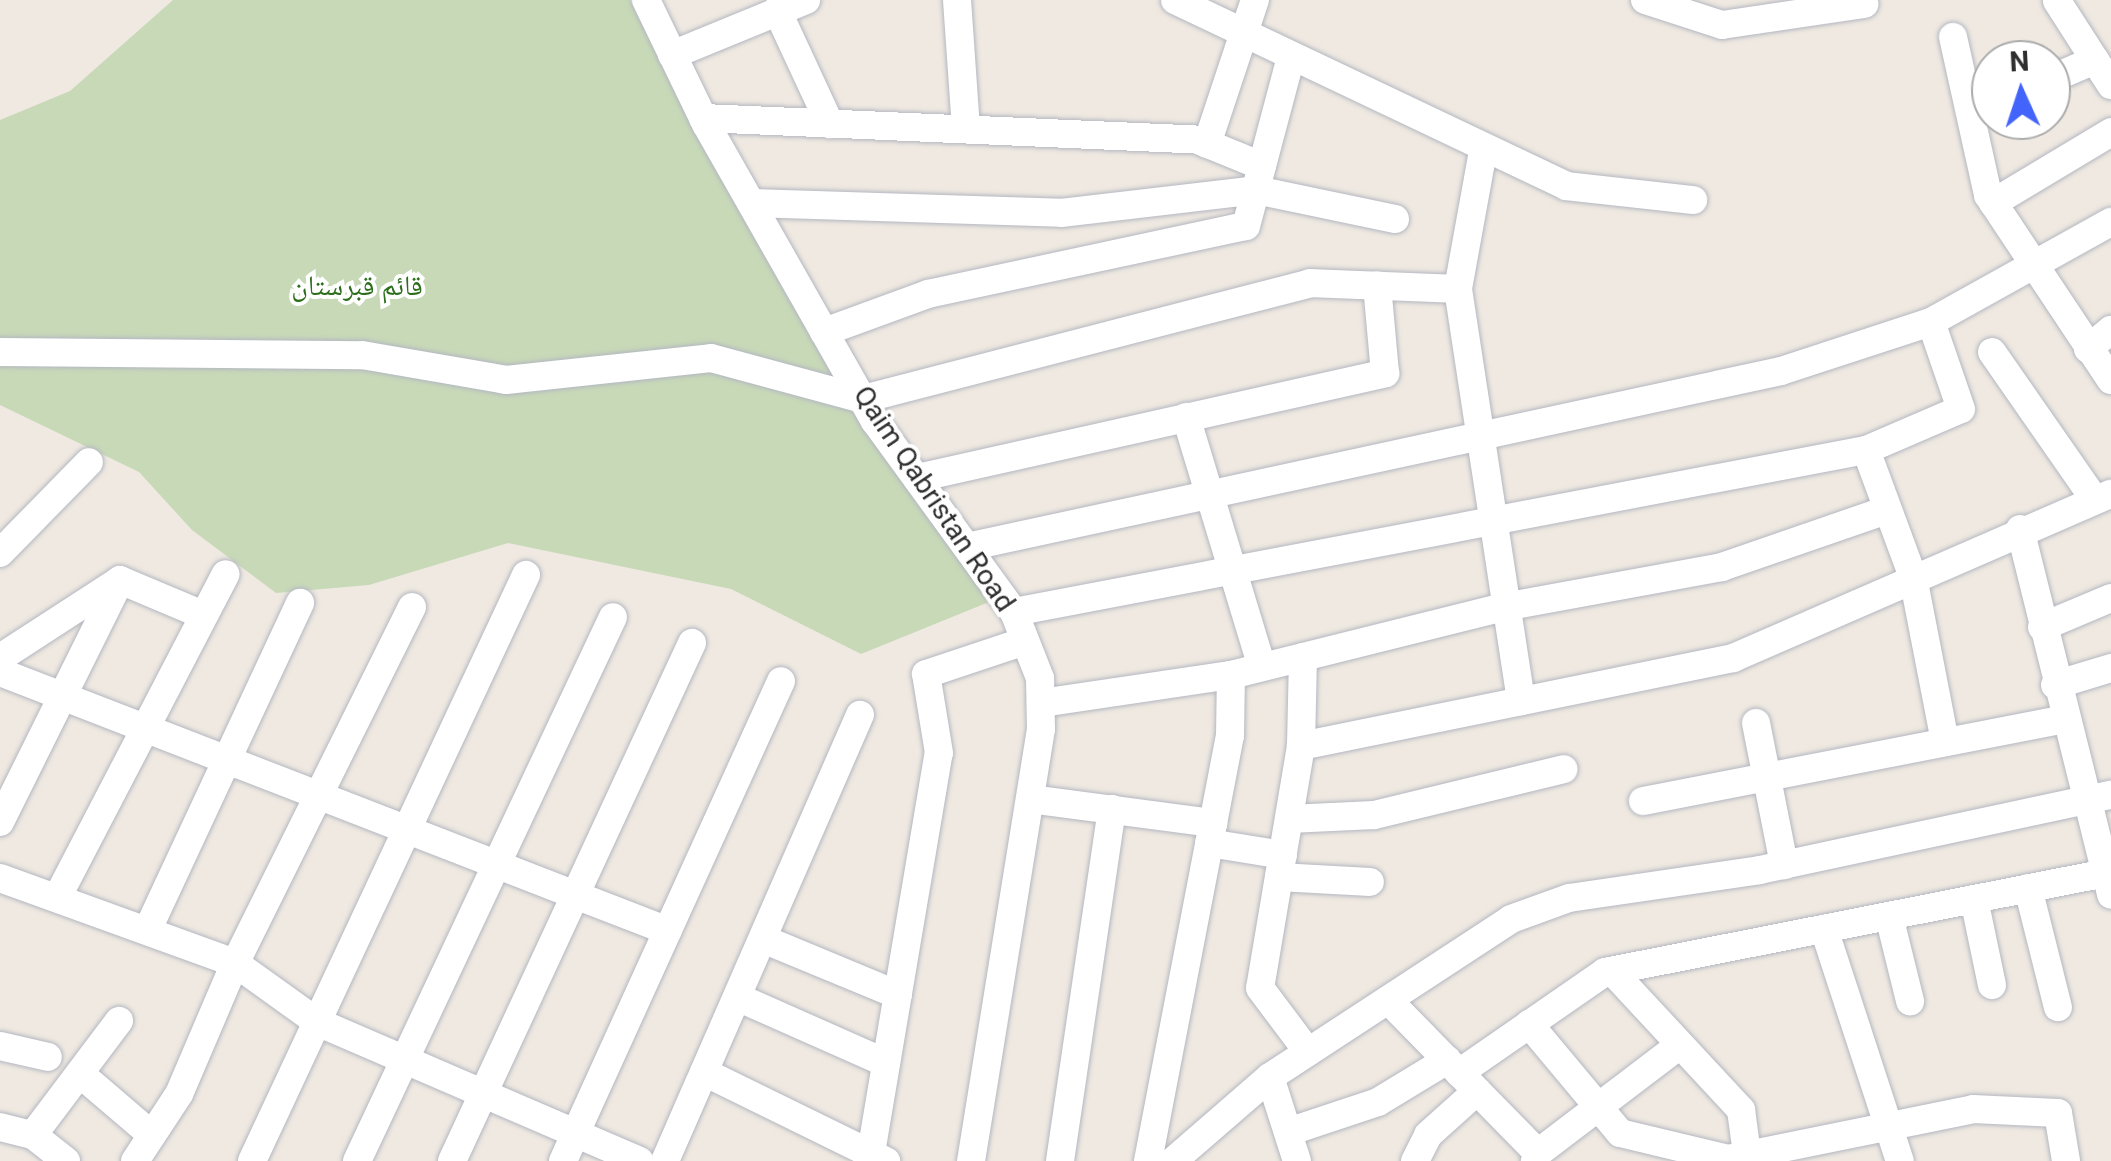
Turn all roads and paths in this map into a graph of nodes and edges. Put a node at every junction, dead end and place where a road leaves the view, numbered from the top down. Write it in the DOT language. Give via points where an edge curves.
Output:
graph roads {
  1 [pos="806,0"];
  2 [pos="957,0"];
  3 [pos="1255,0"];
  4 [pos="1645,0"];
  5 [pos="2057,1"];
  6 [pos="652,2"];
  7 [pos="1190,3"];
  8 [pos="1864,4"];
  9 [pos="776,10"];
  10 [pos="1246,34"];
  11 [pos="1953,37"];
  12 [pos="672,55"];
  13 [pos="1291,57"];
  14 [pos="2095,60"];
  15 [pos="2071,70"];
  16 [pos="1971,83"];
  17 [pos="2111,85"];
  18 [pos="703,118"];
  19 [pos="830,124"];
  20 [pos="966,130"];
  21 [pos="2111,132"];
  22 [pos="1985,140"];
  23 [pos="1207,144"];
  24 [pos="1483,151"];
  25 [pos="1259,178"];
  26 [pos="1693,200"];
  27 [pos="750,203"];
  28 [pos="1993,203"];
  29 [pos="1395,219"];
  30 [pos="2111,222"];
  31 [pos="2029,268"];
  32 [pos="1377,286"];
  33 [pos="1458,289"];
  34 [pos="1931,322"];
  35 [pos="2111,330"];
  36 [pos="824,332"];
  37 [pos="2088,349"];
  38 [pos="0,352"];
  39 [pos="1992,352"];
  40 [pos="2111,380"];
  41 [pos="863,399"];
  42 [pos="1186,418"];
  43 [pos="1480,441"];
  44 [pos="1866,450"];
  45 [pos="88,462"];
  46 [pos="917,478"];
  47 [pos="1210,497"];
  48 [pos="2103,497"];
  49 [pos="1884,511"];
  50 [pos="1493,527"];
  51 [pos="2020,529"];
  52 [pos="2,545"];
  53 [pos="966,547"];
  54 [pos="1233,573"];
  55 [pos="226,574"];
  56 [pos="526,575"];
  57 [pos="1912,577"];
  58 [pos="120,580"];
  59 [pos="2111,598"];
  60 [pos="300,603"];
  61 [pos="412,607"];
  62 [pos="1504,607"];
  63 [pos="1014,612"];
  64 [pos="202,615"];
  65 [pos="614,617"];
  66 [pos="2042,627"];
  67 [pos="1025,641"];
  68 [pos="692,643"];
  69 [pos="1303,657"];
  70 [pos="0,658"];
  71 [pos="1262,667"];
  72 [pos="2111,668"];
  73 [pos="0,672"];
  74 [pos="1231,675"];
  75 [pos="781,681"];
  76 [pos="2055,685"];
  77 [pos="59,695"];
  78 [pos="1520,702"];
  79 [pos="1040,703"];
  80 [pos="860,716"];
  81 [pos="2063,719"];
  82 [pos="1756,723"];
  83 [pos="148,730"];
  84 [pos="1945,742"];
  85 [pos="1301,746"];
  86 [pos="232,762"];
  87 [pos="1564,769"];
  88 [pos="1766,776"];
  89 [pos="2111,795"];
  90 [pos="321,797"];
  91 [pos="1030,799"];
  92 [pos="1643,801"];
  93 [pos="2082,801"];
  94 [pos="1112,810"];
  95 [pos="1289,819"];
  96 [pos="0,822"];
  97 [pos="406,830"];
  98 [pos="1211,833"];
  99 [pos="1784,864"];
  100 [pos="496,865"];
  101 [pos="1281,866"];
  102 [pos="0,878"];
  103 [pos="2109,880"];
  104 [pos="1370,882"];
  105 [pos="2028,888"];
  106 [pos="575,896"];
  107 [pos="57,898"];
  108 [pos="1974,899"];
  109 [pos="1890,916"];
  110 [pos="148,928"];
  111 [pos="1824,929"];
  112 [pos="668,932"];
  113 [pos="762,939"];
  114 [pos="235,963"];
  115 [pos="1612,971"];
  116 [pos="1992,985"];
  117 [pos="898,995"];
  118 [pos="737,997"];
  119 [pos="1388,1000"];
  120 [pos="1910,1001"];
  121 [pos="2058,1007"];
  122 [pos="119,1021"];
  123 [pos="317,1022"];
  124 [pos="1529,1024"];
  125 [pos="1680,1045"];
  126 [pos="0,1046"];
  127 [pos="1308,1052"];
  128 [pos="48,1057"];
  129 [pos="403,1062"];
  130 [pos="886,1063"];
  131 [pos="704,1072"];
  132 [pos="1461,1074"];
  133 [pos="84,1077"];
  134 [pos="1270,1077"];
  135 [pos="481,1098"];
  136 [pos="1596,1103"];
  137 [pos="1889,1126"];
  138 [pos="0,1127"];
  139 [pos="1288,1132"];
  140 [pos="33,1135"];
  141 [pos="152,1135"];
  142 [pos="570,1148"];
  143 [pos="836,1151"];
  144 [pos="1748,1154"];
  145 [pos="879,1157"];
  146 [pos="1536,1157"];
  147 [pos="66,1161"];
  148 [pos="135,1161"];
  149 [pos="252,1161"];
  150 [pos="357,1161"];
  151 [pos="452,1161"];
  152 [pos="639,1161"];
  153 [pos="665,1161"];
  154 [pos="971,1161"];
  155 [pos="1060,1161"];
  156 [pos="1148,1161"];
  157 [pos="1173,1161"];
  158 [pos="1297,1161"];
  159 [pos="1415,1161"];
  160 [pos="1900,1161"];
  161 [pos="2066,1161"];
  1 -- 9 [label="street"];
  2 -- 20 [label="street"];
  3 -- 10 [label="street"];
  4 -- 8 [label="street" via="1722,25"];
  5 -- 14 [label="street"];
  6 -- 12 [label="street, Qaim Qabristan Road"];
  7 -- 10 [label="street"];
  9 -- 12 [label="street"];
  9 -- 19 [label="street"];
  10 -- 13 [label="street"];
  10 -- 23 [label="street"];
  11 -- 16 [label="street"];
  12 -- 18 [label="street, Qaim Qabristan Road"];
  13 -- 24 [label="street"];
  13 -- 25 [label="street"];
  14 -- 15 [label="street"];
  14 -- 17 [label="street"];
  18 -- 19 [label="street"];
  18 -- 27 [label="street, Qaim Qabristan Road"];
  19 -- 20 [label="street"];
  20 -- 23 [label="street"];
  21 -- 28 [label="street"];
  22 -- 28 [label="street"];
  23 -- 25 [label="street"];
  24 -- 26 [label="street" via="1566,186"];
  24 -- 33 [label="street"];
  25 -- 27 [label="street" via="1061,214"];
  25 -- 29 [label="street"];
  25 -- 36 [label="street" via="1246,226 928,294"];
  27 -- 36 [label="street, Qaim Qabristan Road"];
  28 -- 31 [label="street"];
  30 -- 31 [label="street"];
  31 -- 34 [label="street"];
  31 -- 37 [label="street"];
  32 -- 33 [label="street"];
  32 -- 41 [label="street" via="1310,283"];
  32 -- 42 [label="street" via="1386,372"];
  33 -- 43 [label="street"];
  34 -- 43 [label="street" via="1781,371"];
  34 -- 44 [label="street" via="1961,409"];
  35 -- 37 [label="street"];
  36 -- 41 [label="street, Qaim Qabristan Road"];
  37 -- 40 [label="street"];
  38 -- 41 [label="street" via="362,355 506,380 711,358"];
  39 -- 48 [label="street"];
  41 -- 46 [label="street, Qaim Qabristan Road"];
  42 -- 46 [label="street"];
  42 -- 47 [label="street"];
  43 -- 47 [label="street"];
  43 -- 50 [label="street"];
  44 -- 49 [label="street"];
  44 -- 50 [label="street"];
  45 -- 52 [label="street"];
  46 -- 53 [label="street, Qaim Qabristan Road"];
  47 -- 53 [label="street"];
  47 -- 54 [label="street"];
  48 -- 51 [label="street"];
  49 -- 57 [label="street"];
  49 -- 62 [label="street" via="1722,566"];
  50 -- 54 [label="street"];
  50 -- 62 [label="street"];
  51 -- 57 [label="street"];
  51 -- 66 [label="street"];
  53 -- 63 [label="street, Qaim Qabristan Road"];
  54 -- 63 [label="street"];
  54 -- 71 [label="street"];
  55 -- 64 [label="street"];
  56 -- 97 [label="street"];
  57 -- 78 [label="street" via="1733,658"];
  57 -- 84 [label="street"];
  58 -- 64 [label="street"];
  58 -- 70 [label="street"];
  58 -- 77 [label="street"];
  59 -- 66 [label="street"];
  60 -- 86 [label="street"];
  61 -- 90 [label="street"];
  62 -- 69 [label="street"];
  62 -- 78 [label="street"];
  63 -- 67 [label="street, Qaim Qabristan Road"];
  64 -- 83 [label="street"];
  65 -- 100 [label="street"];
  66 -- 76 [label="street"];
  67 -- 79 [label="street, Qaim Qabristan Road"];
  67 -- 117 [label="street" via="926,674 939,753"];
  68 -- 106 [label="street"];
  69 -- 71 [label="street"];
  69 -- 85 [label="street"];
  71 -- 74 [label="street"];
  72 -- 76 [label="street"];
  73 -- 77 [label="street"];
  74 -- 79 [label="street"];
  74 -- 98 [label="street"];
  75 -- 112 [label="street"];
  76 -- 81 [label="street"];
  77 -- 83 [label="street"];
  77 -- 96 [label="street"];
  78 -- 85 [label="street"];
  79 -- 91 [label="street, Qaim Qabristan Road"];
  80 -- 113 [label="street"];
  81 -- 84 [label="street"];
  81 -- 93 [label="street"];
  82 -- 88 [label="street"];
  83 -- 86 [label="street"];
  83 -- 107 [label="street"];
  84 -- 88 [label="street"];
  85 -- 95 [label="street"];
  86 -- 90 [label="street"];
  86 -- 110 [label="street"];
  87 -- 95 [label="street" via="1374,815"];
  88 -- 92 [label="street"];
  88 -- 99 [label="street"];
  89 -- 93 [label="street"];
  90 -- 97 [label="street"];
  90 -- 114 [label="street"];
  91 -- 94 [label="street"];
  91 -- 154 [label="street, Qaim Qabristan Road"];
  93 -- 99 [label="street"];
  93 -- 103 [label="street"];
  94 -- 98 [label="street"];
  94 -- 155 [label="street"];
  95 -- 101 [label="street"];
  97 -- 100 [label="street"];
  97 -- 123 [label="street"];
  98 -- 101 [label="street"];
  98 -- 156 [label="street"];
  99 -- 119 [label="street" via="1570,898 1512,920"];
  100 -- 106 [label="street"];
  100 -- 129 [label="street"];
  101 -- 104 [label="street"];
  101 -- 127 [label="street" via="1260,988"];
  102 -- 107 [label="street"];
  103 -- 105 [label="street"];
  105 -- 108 [label="street"];
  105 -- 121 [label="street"];
  106 -- 112 [label="street"];
  106 -- 135 [label="street"];
  107 -- 110 [label="street"];
  108 -- 109 [label="street"];
  108 -- 116 [label="street"];
  109 -- 111 [label="street"];
  109 -- 120 [label="street"];
  110 -- 114 [label="street"];
  111 -- 115 [label="street"];
  111 -- 137 [label="street"];
  112 -- 142 [label="street"];
  113 -- 117 [label="street"];
  113 -- 118 [label="street"];
  114 -- 123 [label="street"];
  114 -- 141 [label="street"];
  115 -- 124 [label="street"];
  115 -- 125 [label="street"];
  117 -- 130 [label="street"];
  118 -- 130 [label="street"];
  118 -- 131 [label="street"];
  119 -- 127 [label="street"];
  119 -- 132 [label="street"];
  122 -- 133 [label="street"];
  123 -- 129 [label="street"];
  123 -- 149 [label="street"];
  124 -- 132 [label="street"];
  124 -- 136 [label="street"];
  125 -- 136 [label="street"];
  125 -- 144 [label="street" via="1740,1110"];
  126 -- 128 [label="street"];
  127 -- 134 [label="street"];
  129 -- 135 [label="street"];
  129 -- 150 [label="street"];
  130 -- 145 [label="street"];
  131 -- 143 [label="street"];
  131 -- 153 [label="street"];
  132 -- 139 [label="street"];
  132 -- 146 [label="street"];
  132 -- 159 [label="street"];
  133 -- 140 [label="street"];
  133 -- 141 [label="street"];
  134 -- 139 [label="street"];
  134 -- 157 [label="street"];
  135 -- 142 [label="street"];
  135 -- 151 [label="street"];
  136 -- 144 [label="street" via="1620,1133 1728,1158"];
  136 -- 146 [label="street"];
  137 -- 144 [label="street"];
  137 -- 160 [label="street"];
  137 -- 161 [label="street" via="1973,1109 2058,1113"];
  138 -- 140 [label="street"];
  139 -- 158 [label="street"];
  140 -- 147 [label="street"];
  141 -- 148 [label="street"];
  142 -- 152 [label="street"];
  143 -- 145 [label="street"];
}
